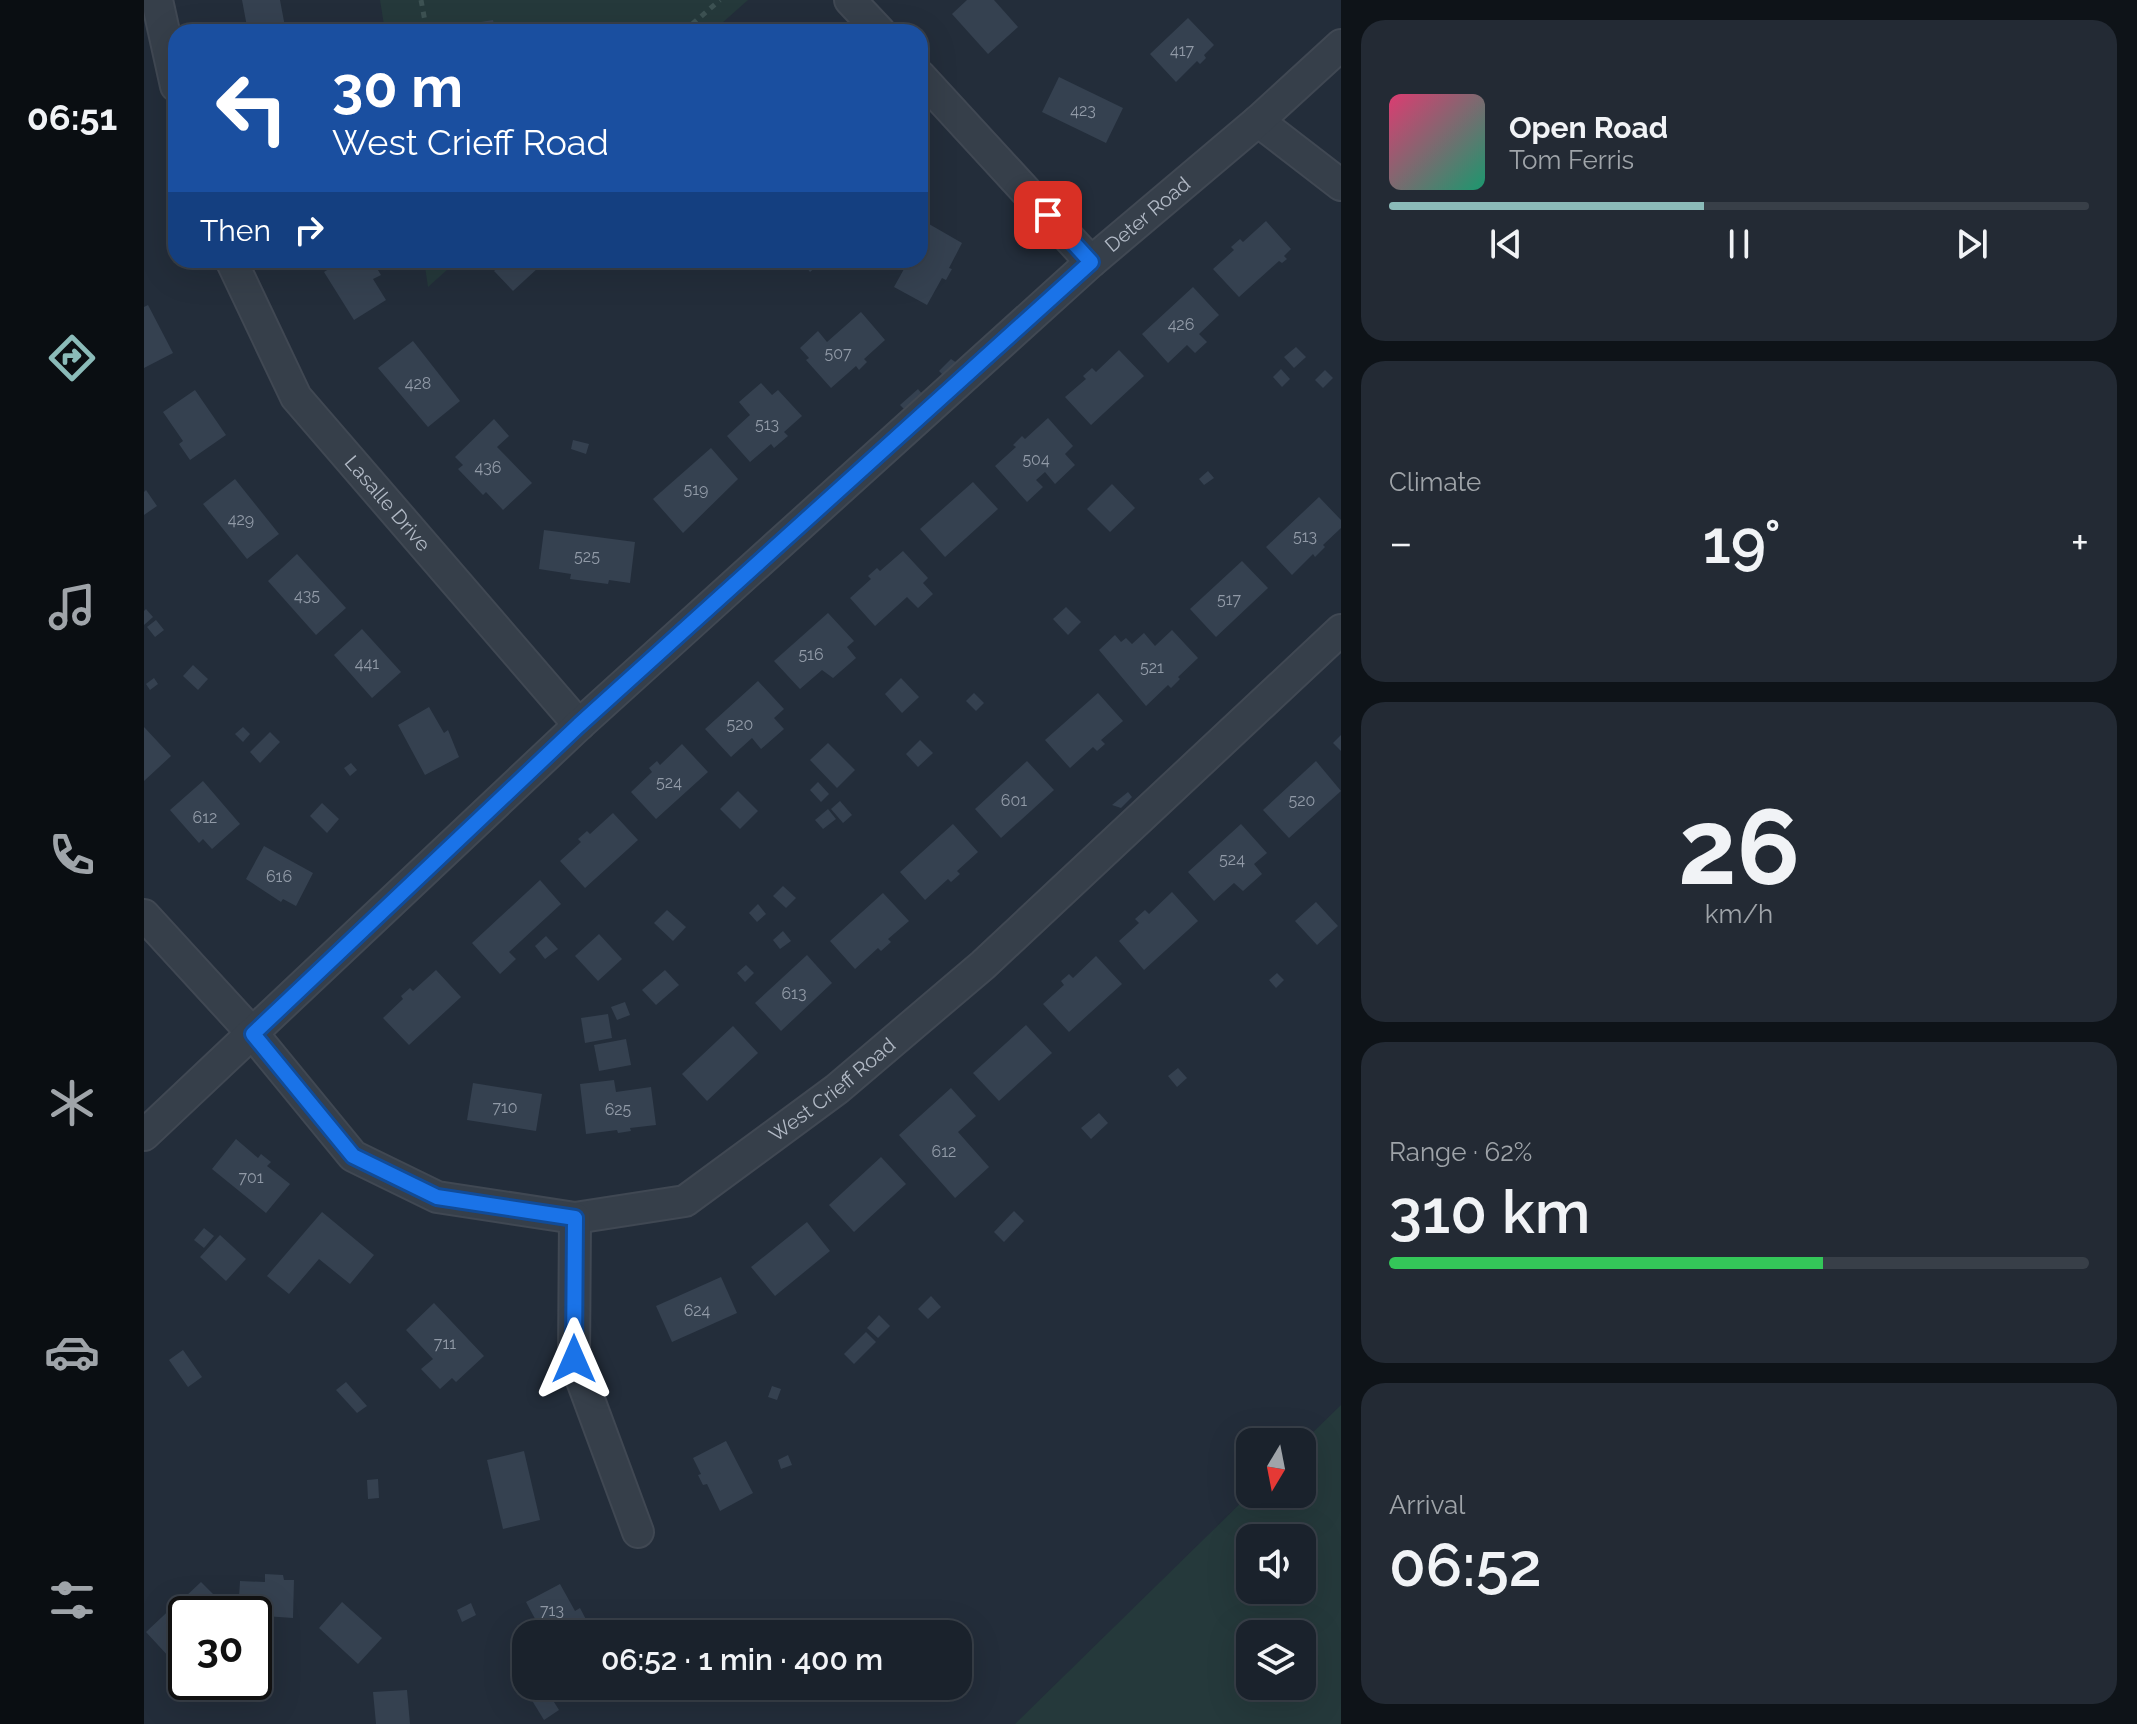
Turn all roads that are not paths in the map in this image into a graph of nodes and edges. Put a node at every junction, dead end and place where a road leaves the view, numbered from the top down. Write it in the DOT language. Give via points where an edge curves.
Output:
graph roads {
  1 [pos="850,0"];
  2 [pos="153,3"];
  3 [pos="872,24"];
  4 [pos="1341,45"];
  5 [pos="168,57"];
  6 [pos="928,85"];
  7 [pos="1258,121"];
  8 [pos="1341,185"];
  9 [pos="1091,262"];
  10 [pos="235,268"];
  11 [pos="1341,630"];
  12 [pos="579,725"];
  13 [pos="144,915"];
  14 [pos="253,1034"];
  15 [pos="144,1135"];
  16 [pos="575,1218"];
  17 [pos="638,1532"];
  1 -- 3 [label="street"];
  2 -- 5 [label="street"];
  4 -- 7 [label="street, Deter Road"];
  6 -- 9 [label="street"];
  7 -- 8 [label="street"];
  7 -- 9 [label="street, Deter Road"];
  9 -- 12 [label="street, Deter Road"];
  10 -- 12 [label="street, Lasalle Drive" via="296,397"];
  11 -- 16 [label="street, West Crieff Road" via="983,965 837,1089 685,1201"];
  12 -- 14 [label="street, Deter Road"];
  13 -- 14 [label="street, West Crieff Road"];
  14 -- 15 [label="street, Deter Road"];
  14 -- 16 [label="street, West Crieff Road" via="353,1156 437,1197"];
  16 -- 17 [label="street" via="574,1359"];
}
